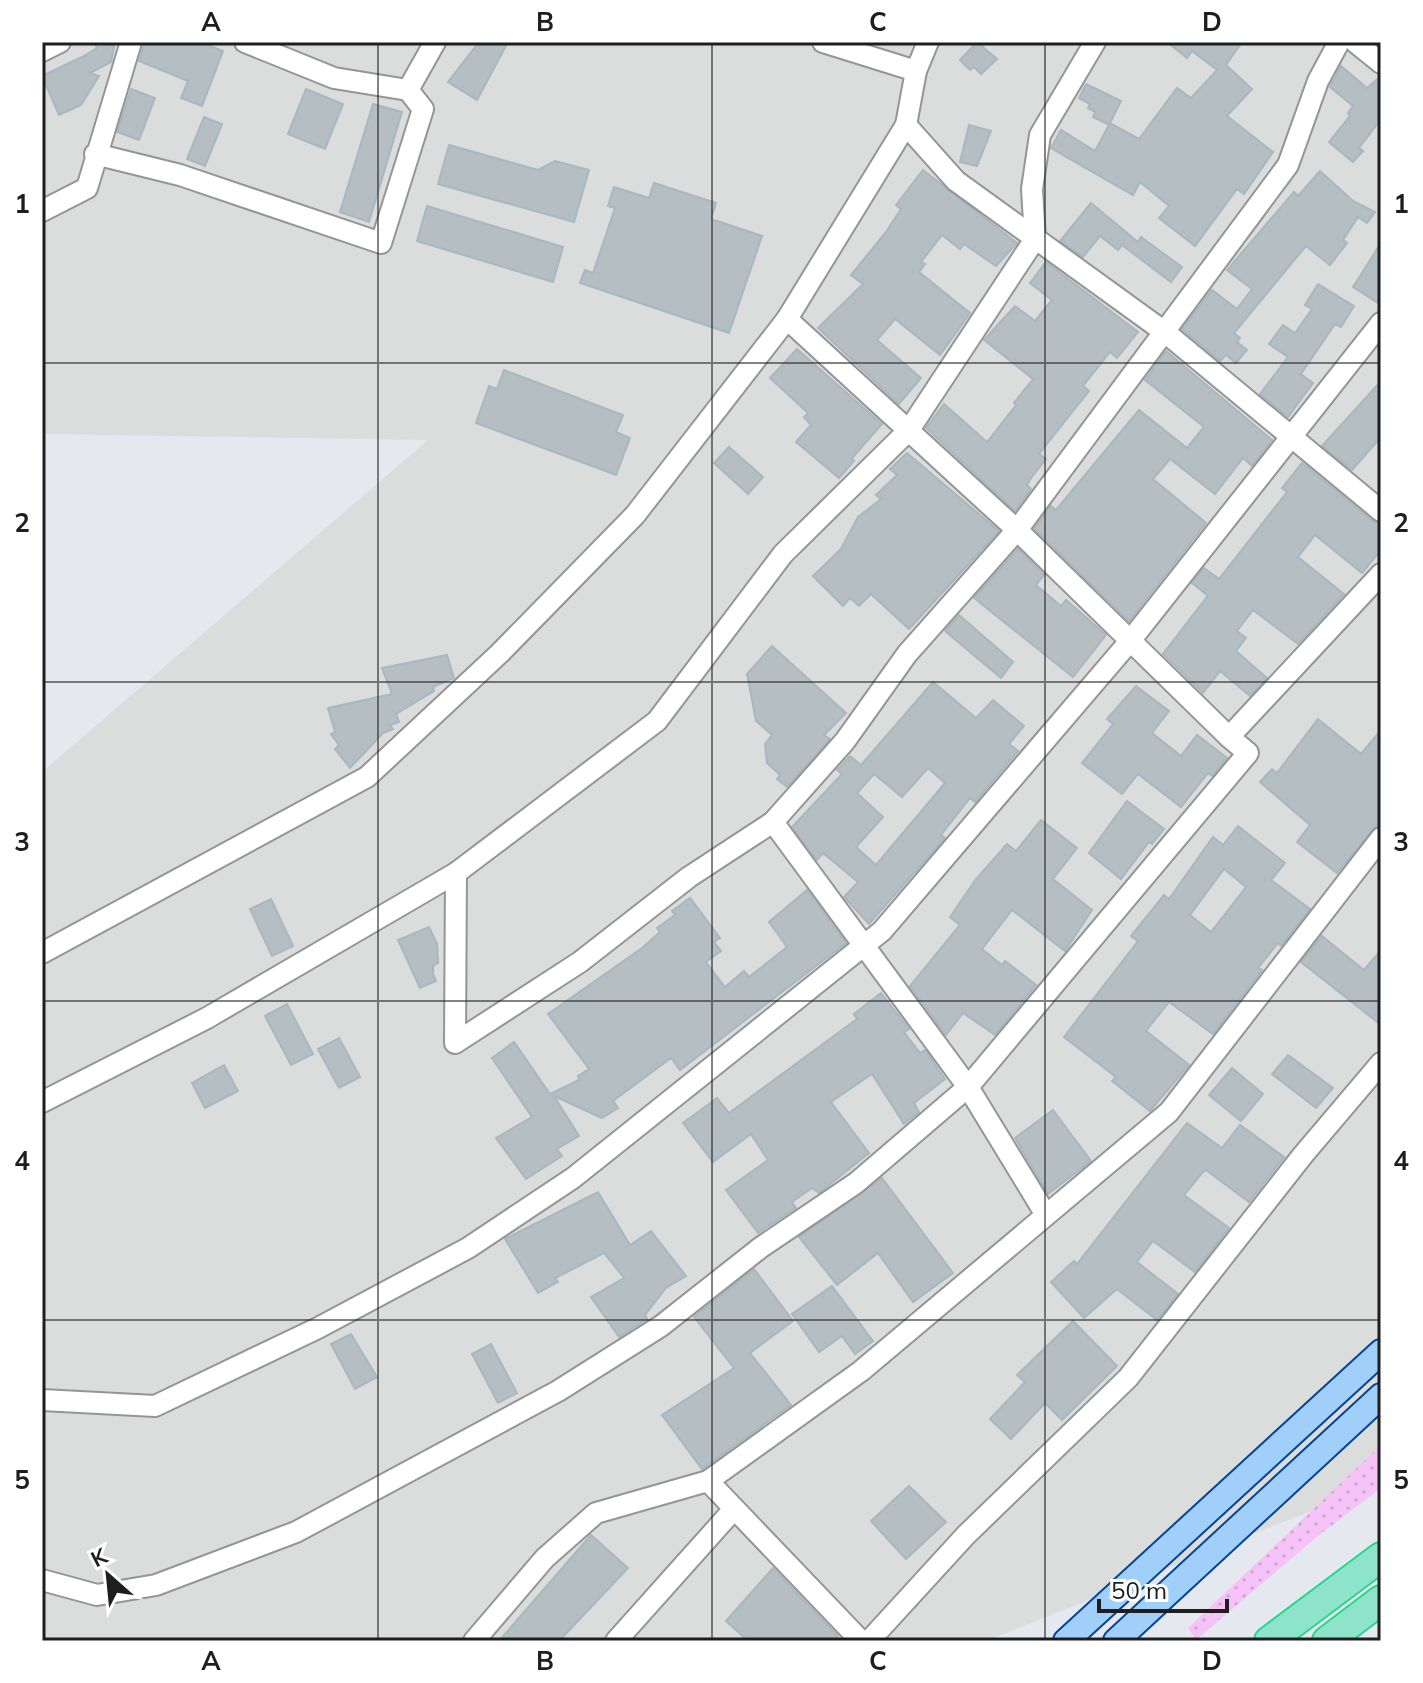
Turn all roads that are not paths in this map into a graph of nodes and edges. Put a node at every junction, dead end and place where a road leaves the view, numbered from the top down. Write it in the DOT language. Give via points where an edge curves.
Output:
graph roads {
  1 [pos="60,42"];
  2 [pos="131,42"];
  3 [pos="245,42"];
  4 [pos="435,42"];
  5 [pos="823,42"];
  6 [pos="928,42"];
  7 [pos="1095,42"];
  8 [pos="1339,42"];
  9 [pos="1355,42"];
  10 [pos="42,51"];
  11 [pos="1381,63"];
  12 [pos="916,71"];
  13 [pos="408,90"];
  14 [pos="906,125"];
  15 [pos="95,154"];
  16 [pos="42,211"];
  17 [pos="1035,239"];
  18 [pos="787,319"];
  19 [pos="1381,323"];
  20 [pos="1166,333"];
  21 [pos="909,430"];
  22 [pos="1292,438"];
  23 [pos="1381,511"];
  24 [pos="1017,530"];
  25 [pos="1381,574"];
  26 [pos="1130,641"];
  27 [pos="1229,737"];
  28 [pos="773,822"];
  29 [pos="1381,838"];
  30 [pos="456,873"];
  31 [pos="862,945"];
  32 [pos="42,953"];
  33 [pos="1381,1063"];
  34 [pos="968,1087"];
  35 [pos="42,1102"];
  36 [pos="1046,1215"];
  37 [pos="1381,1352"];
  38 [pos="1381,1396"];
  39 [pos="42,1400"];
  40 [pos="708,1481"];
  41 [pos="734,1509"];
  42 [pos="1381,1557"];
  43 [pos="42,1580"];
  44 [pos="1381,1600"];
  45 [pos="474,1641"];
  46 [pos="616,1641"];
  47 [pos="861,1641"];
  48 [pos="869,1641"];
  49 [pos="1066,1641"];
  50 [pos="1116,1641"];
  51 [pos="1269,1641"];
  52 [pos="1327,1641"];
  1 -- 10 [label="street"];
  2 -- 15 [label="street"];
  3 -- 13 [label="street" via="334,78"];
  4 -- 13 [label="street"];
  5 -- 12 [label="street"];
  6 -- 12 [label="street"];
  7 -- 17 [label="street" via="1040,135 1032,189"];
  8 -- 20 [label="street" via="1318,81 1288,165"];
  9 -- 11 [label="street"];
  12 -- 14 [label="street"];
  13 -- 15 [label="street" via="423,109 381,243 180,175"];
  14 -- 17 [label="street" via="956,181"];
  14 -- 18 [label="street"];
  15 -- 16 [label="street" via="87,188"];
  17 -- 20 [label="street"];
  17 -- 21 [label="street"];
  18 -- 21 [label="street"];
  18 -- 32 [label="street" via="635,515 500,653 367,777"];
  19 -- 22 [label="street"];
  20 -- 22 [label="street"];
  20 -- 24 [label="street"];
  21 -- 24 [label="street"];
  21 -- 30 [label="street" via="783,554 657,721"];
  22 -- 23 [label="street"];
  22 -- 26 [label="street"];
  24 -- 26 [label="street"];
  24 -- 28 [label="street" via="907,654 845,741"];
  25 -- 27 [label="street"];
  26 -- 27 [label="street"];
  26 -- 31 [label="street" via="882,931"];
  27 -- 34 [label="street" via="1248,753"];
  28 -- 30 [label="street" via="689,877 580,962 455,1043"];
  28 -- 31 [label="street"];
  29 -- 36 [label="street" via="1169,1112"];
  30 -- 35 [label="street" via="207,1018"];
  31 -- 34 [label="street"];
  31 -- 39 [label="street" via="573,1178 468,1248 155,1406"];
  33 -- 48 [label="street" via="1128,1378 966,1535"];
  34 -- 36 [label="street"];
  34 -- 43 [label="street" via="856,1183 760,1248 661,1326 558,1391 296,1532 156,1585 97,1595"];
  36 -- 40 [label="street" via="861,1371"];
  37 -- 49 [label="main road"];
  38 -- 50 [label="main road"];
  40 -- 41 [label="street"];
  40 -- 45 [label="street" via="596,1513 545,1558"];
  41 -- 46 [label="street"];
  41 -- 47 [label="street"];
  42 -- 51 [label="highway"];
  44 -- 52 [label="highway"];
}
